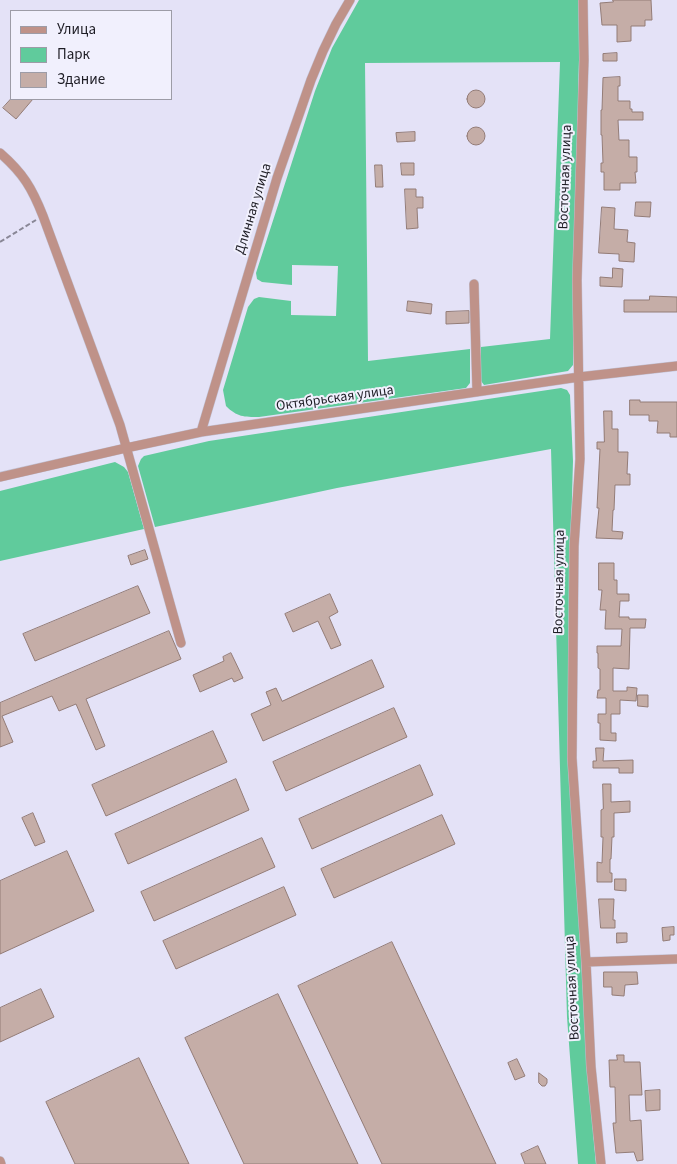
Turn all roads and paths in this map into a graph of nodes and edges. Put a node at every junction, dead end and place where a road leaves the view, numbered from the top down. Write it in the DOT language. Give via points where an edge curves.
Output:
graph roads {
  1 [pos="350,0"];
  2 [pos="583,0"];
  3 [pos="0,153"];
  4 [pos="43,216"];
  5 [pos="0,242"];
  6 [pos="474,284"];
  7 [pos="677,366"];
  8 [pos="579,377"];
  9 [pos="477,392"];
  10 [pos="202,432"];
  11 [pos="126,448"];
  12 [pos="0,477"];
  13 [pos="182,643"];
  14 [pos="677,959"];
  15 [pos="586,962"];
  16 [pos="601,1164"];
  1 -- 10 [label="street, Длинная улица" via="311,80 277,178"];
  2 -- 8 [label="street, Восточная улица" via="577,280"];
  3 -- 4 [label="street" via="26,180"];
  4 -- 5 [label="path"];
  4 -- 11 [label="street"];
  6 -- 9 [label="street"];
  7 -- 8 [label="street, Октябрьская улица"];
  8 -- 9 [label="street, Октябрьская улица"];
  8 -- 15 [label="street, Восточная улица" via="580,459 574,546 572,758"];
  9 -- 10 [label="street, Октябрьская улица"];
  10 -- 11 [label="street, Октябрьская улица"];
  11 -- 12 [label="street, Октябрьская улица"];
  11 -- 13 [label="street"];
  14 -- 15 [label="street"];
  15 -- 16 [label="street, Восточная улица" via="591,1067"];
}
